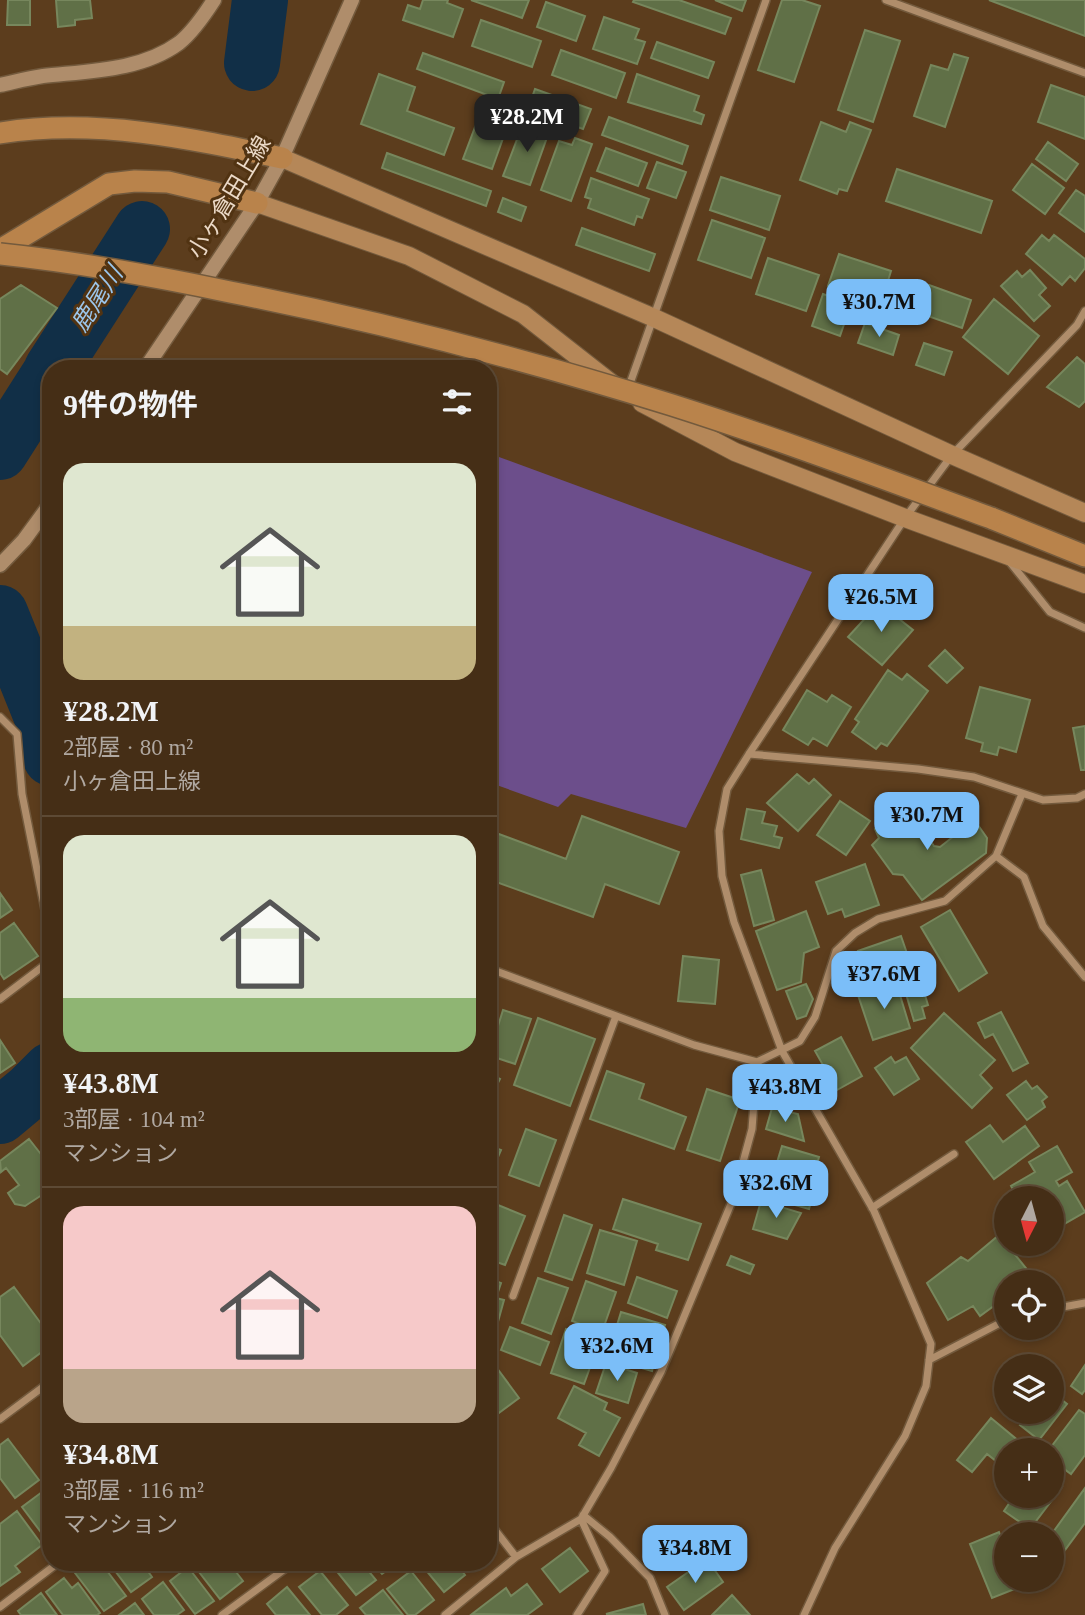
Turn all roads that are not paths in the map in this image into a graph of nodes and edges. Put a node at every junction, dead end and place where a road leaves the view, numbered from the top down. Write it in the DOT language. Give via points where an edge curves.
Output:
graph roads {
  1 [pos="214,0"];
  2 [pos="352,0"];
  3 [pos="766,0"];
  4 [pos="886,0"];
  5 [pos="1085,74"];
  6 [pos="0,85"];
  7 [pos="0,133"];
  8 [pos="282,158"];
  9 [pos="257,203"];
  10 [pos="0,252"];
  11 [pos="1085,311"];
  12 [pos="652,317"];
  13 [pos="151,360"];
  14 [pos="626,394"];
  15 [pos="952,455"];
  16 [pos="1051,499"];
  17 [pos="1085,503"];
  18 [pos="1085,513"];
  19 [pos="42,515"];
  20 [pos="905,518"];
  21 [pos="1004,554"];
  22 [pos="1085,556"];
  23 [pos="0,565"];
  24 [pos="1085,584"];
  25 [pos="1085,628"];
  26 [pos="0,717"];
  27 [pos="748,754"];
  28 [pos="1022,794"];
  29 [pos="1085,794"];
  30 [pos="996,856"];
  31 [pos="42,895"];
  32 [pos="42,968"];
  33 [pos="497,971"];
  34 [pos="1085,977"];
  35 [pos="0,999"];
  36 [pos="616,1016"];
  37 [pos="782,1051"];
  38 [pos="757,1062"];
  39 [pos="954,1154"];
  40 [pos="872,1208"];
  41 [pos="513,1296"];
  42 [pos="1085,1303"];
  43 [pos="1064,1307"];
  44 [pos="994,1326"];
  45 [pos="929,1360"];
  46 [pos="42,1388"];
  47 [pos="0,1419"];
  48 [pos="582,1517"];
  49 [pos="497,1533"];
  50 [pos="516,1557"];
  51 [pos="47,1571"];
  52 [pos="282,1571"];
  53 [pos="0,1607"];
  54 [pos="222,1615"];
  55 [pos="445,1615"];
  56 [pos="577,1615"];
  57 [pos="665,1615"];
  58 [pos="804,1615"];
  1 -- 6 [label="main road" via="180,43 149,58 116,69"];
  2 -- 8 [label="main road, 小ヶ倉田上線"];
  3 -- 12 [label="street"];
  4 -- 5 [label="street"];
  7 -- 8 [label="highway" via="89,127 150,132"];
  8 -- 9 [label="main road, 小ヶ倉田上線"];
  8 -- 12 [label="main road"];
  9 -- 10 [label="highway" via="168,183 109,184"];
  9 -- 13 [label="main road, 小ヶ倉田上線"];
  9 -- 14 [label="main road" via="409,256 523,314"];
  10 -- 22 [label="highway, bridge" via="302,306 491,352 833,459"];
  11 -- 15 [label="street" via="1077,325"];
  12 -- 14 [label="street"];
  12 -- 15 [label="main road"];
  14 -- 20 [label="main road" via="735,452"];
  15 -- 16 [label="main road"];
  15 -- 20 [label="street"];
  16 -- 17 [label="street"];
  16 -- 18 [label="main road"];
  19 -- 23 [label="main road"];
  20 -- 21 [label="main road"];
  20 -- 27 [label="street"];
  21 -- 24 [label="main road"];
  21 -- 25 [label="street" via="1049,612"];
  26 -- 31 [label="street" via="17,734 22,794"];
  27 -- 28 [label="street" via="974,777"];
  27 -- 37 [label="street" via="727,789 722,808 722,876 734,922"];
  28 -- 29 [label="street" via="1043,800"];
  28 -- 30 [label="street"];
  30 -- 34 [label="street" via="1024,877 1043,926"];
  30 -- 37 [label="street" via="944,901 878,919 855,933 836,951 815,1017 800,1041"];
  32 -- 35 [label="street"];
  33 -- 36 [label="street"];
  36 -- 38 [label="street"];
  36 -- 41 [label="street"];
  37 -- 38 [label="street"];
  37 -- 40 [label="street"];
  38 -- 48 [label="street" via="752,1129 733,1199 661,1372"];
  39 -- 40 [label="street"];
  40 -- 45 [label="street" via="930,1344"];
  42 -- 43 [label="street"];
  44 -- 45 [label="street"];
  45 -- 58 [label="street" via="926,1386 905,1436 835,1548"];
  46 -- 47 [label="street"];
  48 -- 50 [label="street"];
  48 -- 56 [label="street" via="605,1571"];
  48 -- 57 [label="street" via="610,1537 650,1578"];
  49 -- 50 [label="street"];
  50 -- 55 [label="street"];
  51 -- 53 [label="street"];
  52 -- 54 [label="street"];
}
